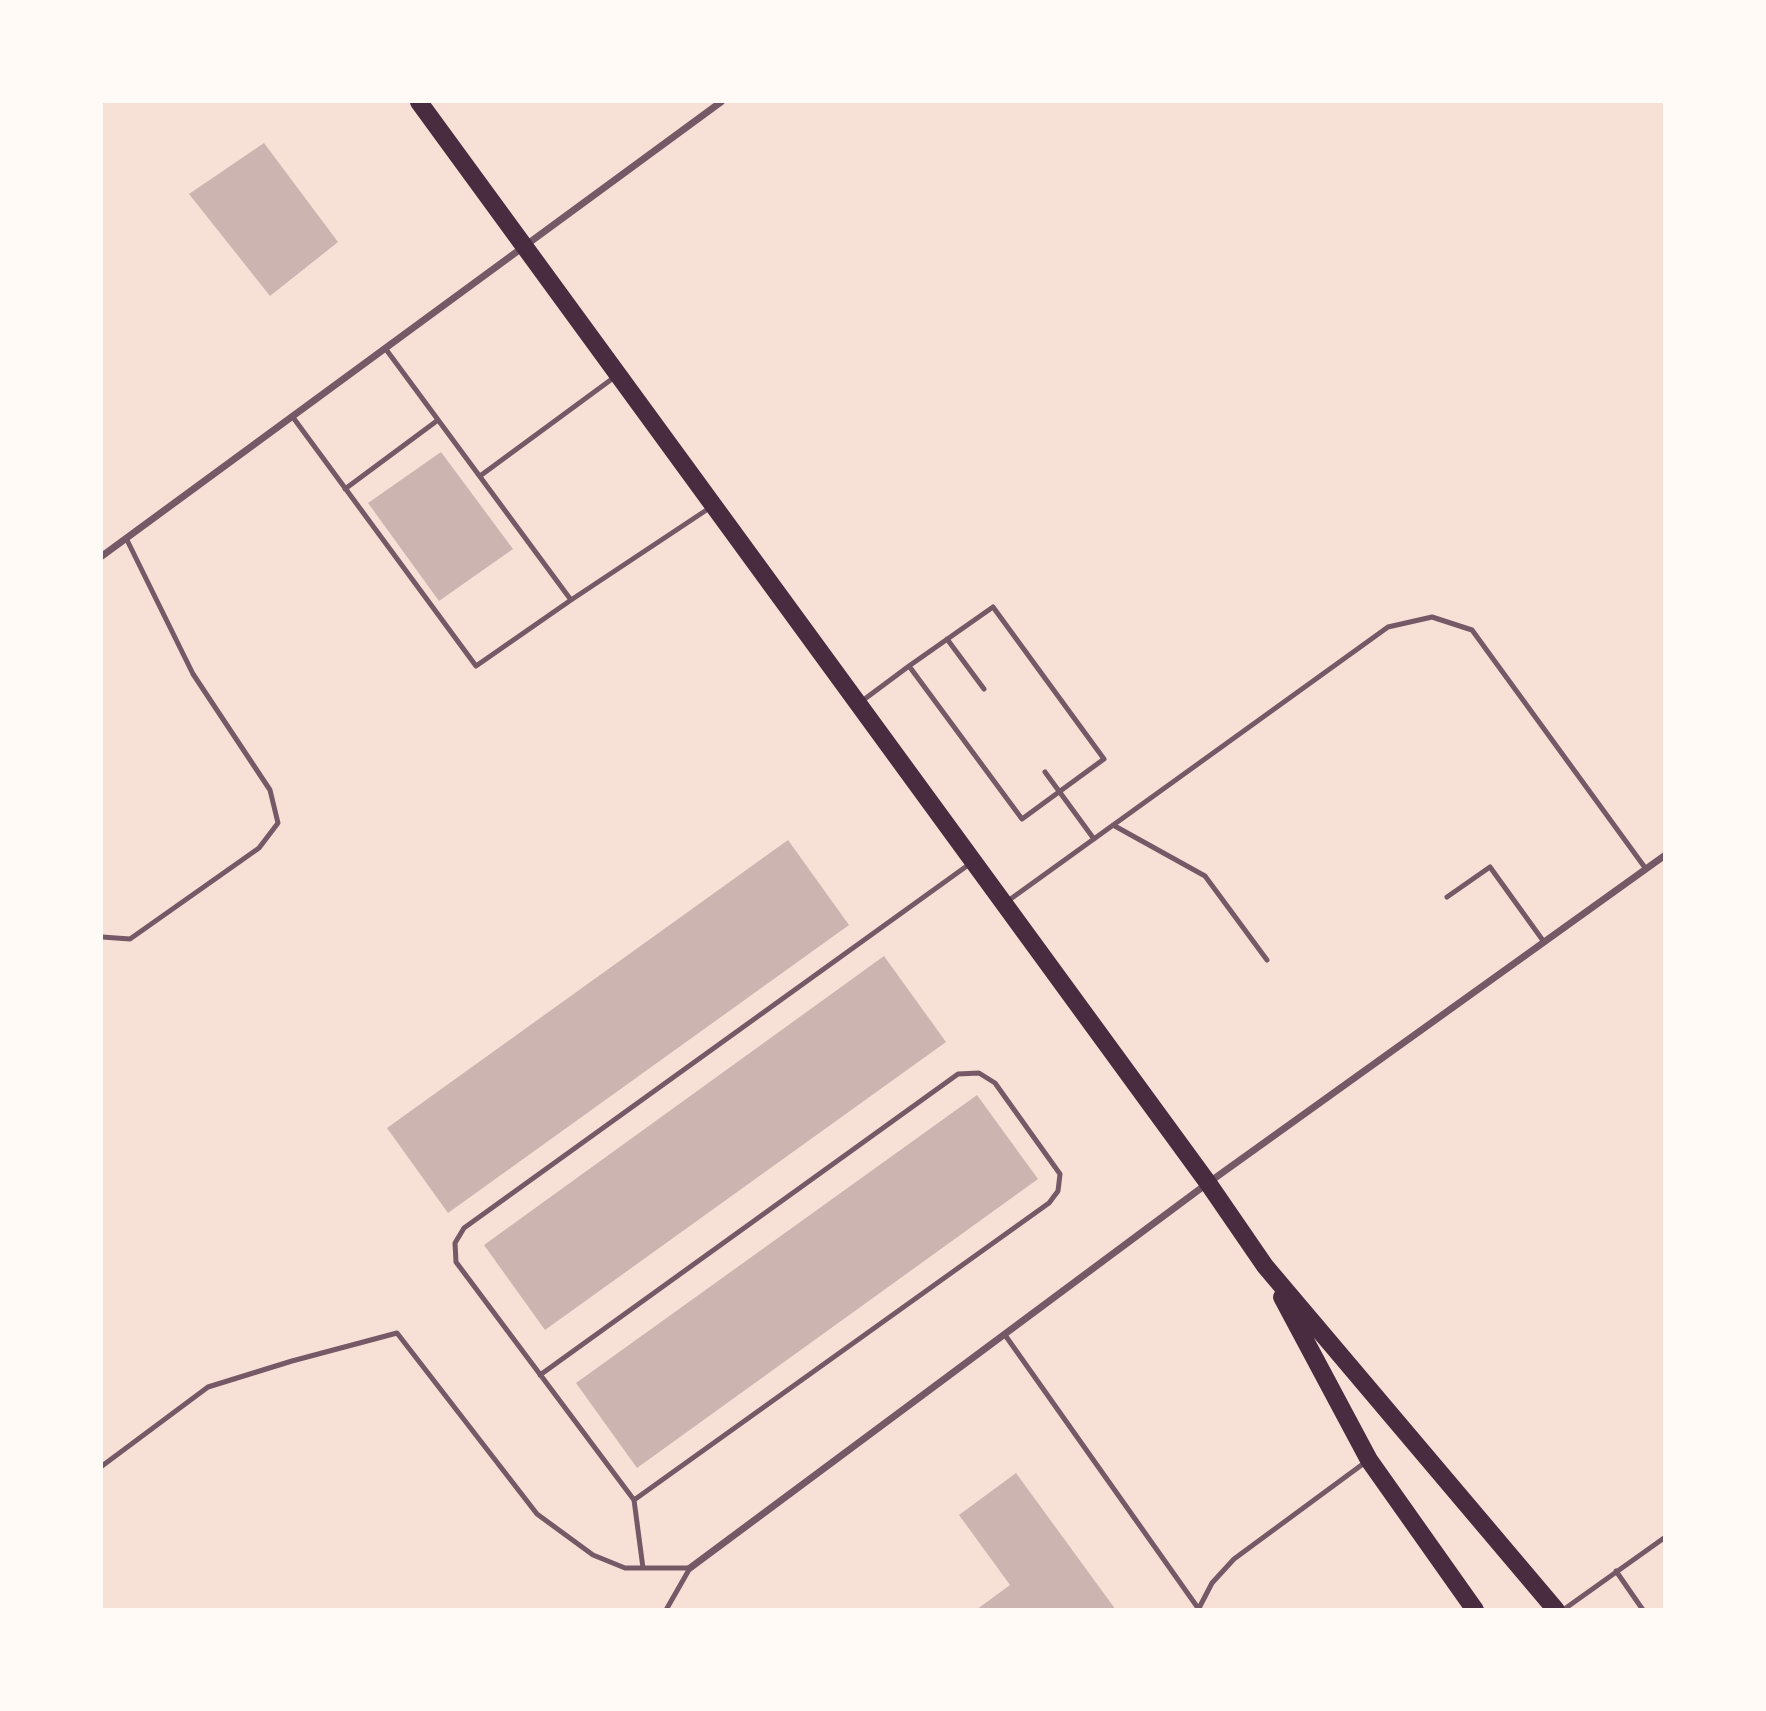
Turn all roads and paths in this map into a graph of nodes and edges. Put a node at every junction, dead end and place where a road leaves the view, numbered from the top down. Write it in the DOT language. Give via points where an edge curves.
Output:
graph roads {
  1 [pos="419,102"];
  2 [pos="721,102"];
  3 [pos="525,246"];
  4 [pos="385,348"];
  5 [pos="619,374"];
  6 [pos="292,416"];
  7 [pos="438,420"];
  8 [pos="480,477"];
  9 [pos="345,489"];
  10 [pos="714,505"];
  11 [pos="126,538"];
  12 [pos="102,556"];
  13 [pos="571,600"];
  14 [pos="947,639"];
  15 [pos="909,666"];
  16 [pos="984,689"];
  17 [pos="858,703"];
  18 [pos="1045,772"];
  19 [pos="1059,792"];
  20 [pos="1113,825"];
  21 [pos="1094,839"];
  22 [pos="1664,856"];
  23 [pos="973,861"];
  24 [pos="1646,869"];
  25 [pos="1447,897"];
  26 [pos="1004,903"];
  27 [pos="102,937"];
  28 [pos="1544,942"];
  29 [pos="1267,960"];
  30 [pos="1208,1183"];
  31 [pos="1265,1266"];
  32 [pos="1005,1335"];
  33 [pos="540,1375"];
  34 [pos="1369,1460"];
  35 [pos="102,1466"];
  36 [pos="634,1500"];
  37 [pos="1664,1538"];
  38 [pos="643,1568"];
  39 [pos="690,1568"];
  40 [pos="1616,1571"];
  41 [pos="666,1609"];
  42 [pos="1198,1609"];
  43 [pos="1475,1609"];
  44 [pos="1556,1609"];
  45 [pos="1563,1609"];
  46 [pos="1643,1609"];
  1 -- 3 [label="main road"];
  2 -- 3 [label="street"];
  3 -- 4 [label="street"];
  3 -- 5 [label="main road"];
  4 -- 6 [label="street"];
  4 -- 7 [label="lane"];
  5 -- 8 [label="lane"];
  5 -- 10 [label="main road"];
  6 -- 9 [label="lane"];
  6 -- 11 [label="street"];
  7 -- 8 [label="lane"];
  7 -- 9 [label="lane"];
  8 -- 13 [label="lane"];
  9 -- 13 [label="lane" via="476,666"];
  10 -- 13 [label="lane"];
  10 -- 17 [label="main road"];
  11 -- 12 [label="street"];
  11 -- 27 [label="lane" via="193,674 270,790 278,823 259,848 130,939"];
  14 -- 15 [label="lane"];
  14 -- 16 [label="lane"];
  14 -- 19 [label="lane" via="993,607 1104,759"];
  15 -- 17 [label="lane"];
  15 -- 19 [label="lane" via="1022,819"];
  17 -- 23 [label="main road"];
  18 -- 19 [label="lane"];
  19 -- 21 [label="lane"];
  20 -- 21 [label="lane"];
  20 -- 24 [label="lane" via="1388,627 1432,617 1472,630"];
  20 -- 29 [label="lane" via="1205,876"];
  21 -- 26 [label="lane"];
  22 -- 24 [label="street"];
  23 -- 26 [label="main road"];
  23 -- 33 [label="lane" via="464,1228 455,1243 456,1262"];
  24 -- 28 [label="street"];
  25 -- 28 [label="lane" via="1490,867"];
  26 -- 30 [label="main road"];
  28 -- 30 [label="street"];
  30 -- 31 [label="main road"];
  30 -- 32 [label="street"];
  31 -- 34 [label="main road"];
  31 -- 44 [label="main road"];
  32 -- 39 [label="street"];
  32 -- 42 [label="lane"];
  33 -- 36 [label="lane"];
  33 -- 36 [label="lane" via="958,1074 979,1073 995,1083 1060,1174 1058,1191 1049,1203"];
  34 -- 42 [label="lane" via="1234,1559 1212,1583"];
  34 -- 43 [label="main road"];
  35 -- 38 [label="lane" via="208,1387 397,1333 537,1514 593,1555 625,1568"];
  36 -- 38 [label="lane"];
  37 -- 40 [label="lane"];
  38 -- 39 [label="lane"];
  39 -- 41 [label="lane"];
  40 -- 45 [label="lane"];
  40 -- 46 [label="lane"];
}
